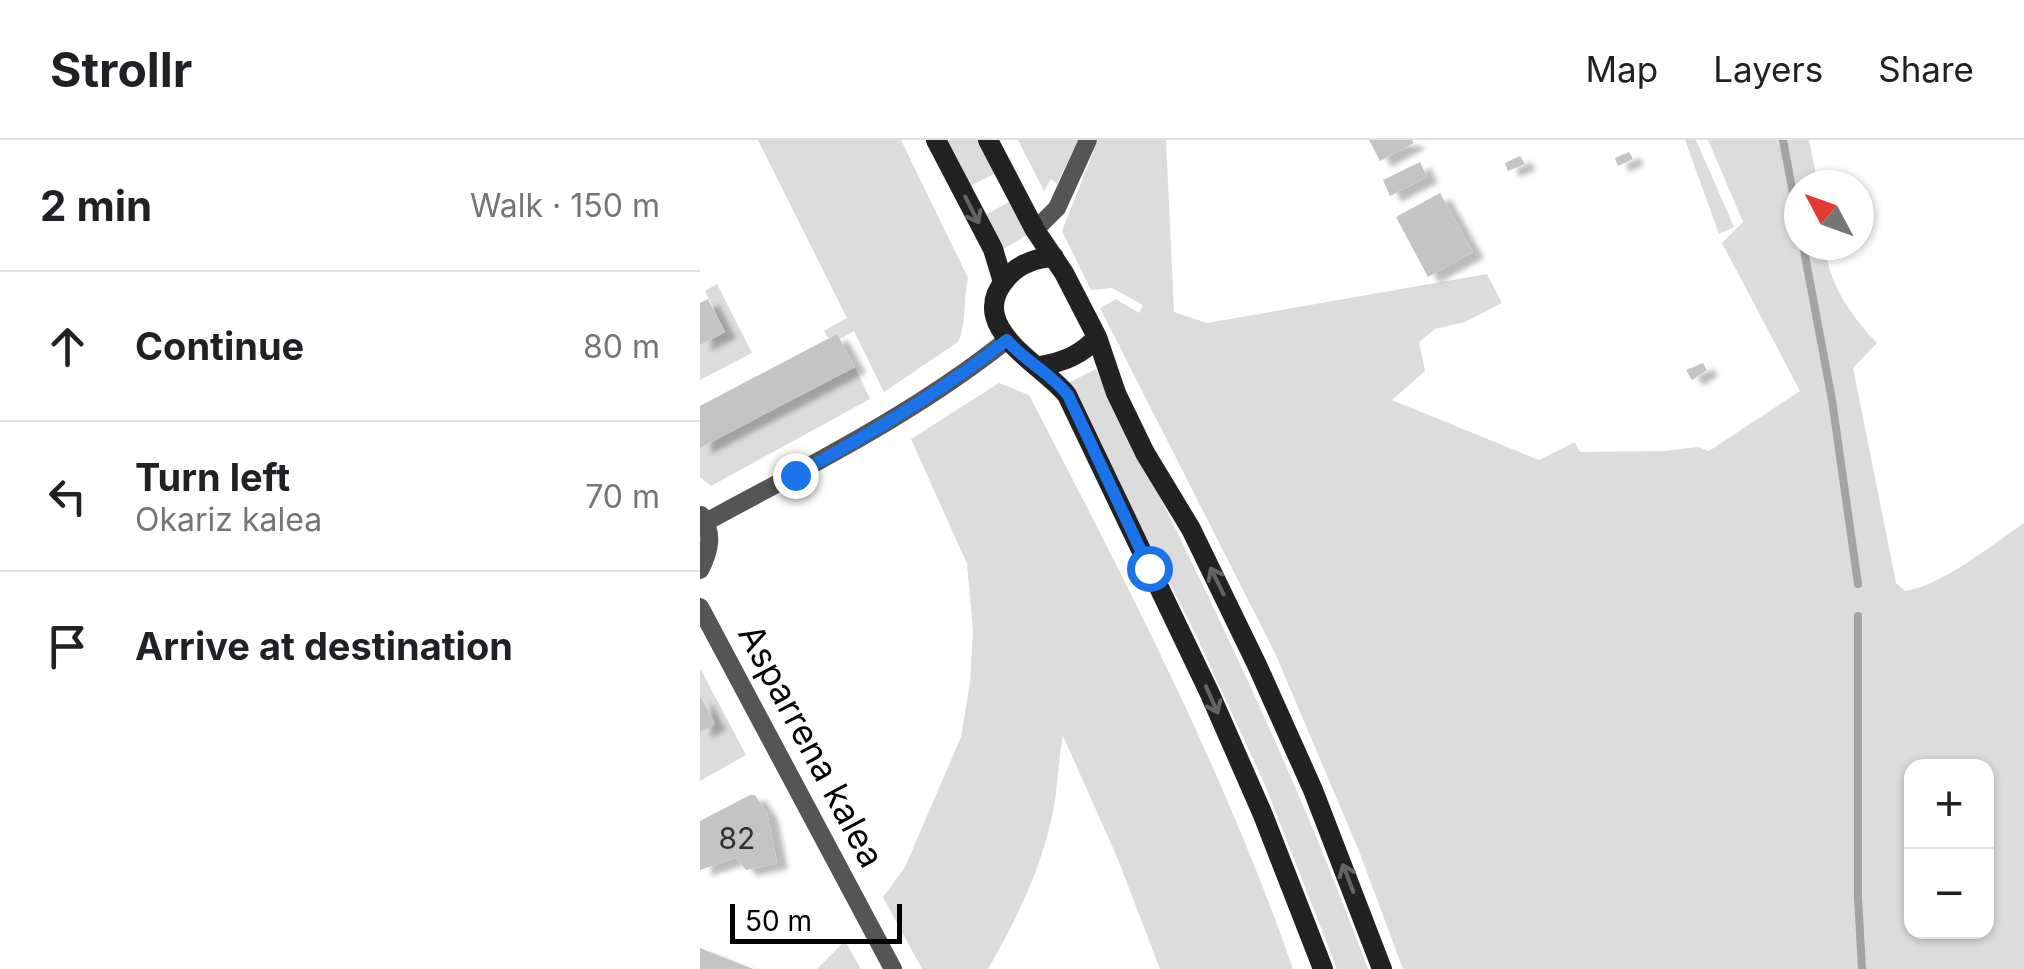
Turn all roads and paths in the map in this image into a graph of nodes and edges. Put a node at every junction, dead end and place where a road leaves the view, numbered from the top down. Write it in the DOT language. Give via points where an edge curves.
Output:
graph roads {
  1 [pos="936,140"];
  2 [pos="988,140"];
  3 [pos="1088,140"];
  4 [pos="1035,230"];
  5 [pos="1054,257"];
  6 [pos="1002,282"];
  7 [pos="1097,337"];
  8 [pos="1007,340"];
  9 [pos="1040,366"];
  10 [pos="703,518"];
  11 [pos="700,570"];
  12 [pos="700,607"];
  13 [pos="893,969"];
  14 [pos="1323,969"];
  15 [pos="1382,969"];
  1 -- 6 [label="main road, one-way"];
  2 -- 4 [label="main road"];
  3 -- 4 [label="street" via="1057,208"];
  4 -- 5 [label="main road"];
  5 -- 6 [label="main road" via="1028,262"];
  5 -- 7 [label="main road"];
  6 -- 8 [label="main road" via="995,304"];
  7 -- 9 [label="main road" via="1077,355"];
  15 -- 7 [label="main road, one-way" via="1274,700 1192,528 1145,453"];
  8 -- 9 [label="main road"];
  8 -- 10 [label="street" via="887,423"];
  9 -- 14 [label="main road, one-way" via="1068,395 1210,694"];
  10 -- 11 [label="street" via="710,539"];
  12 -- 13 [label="street, Asparrena kalea"];
}
